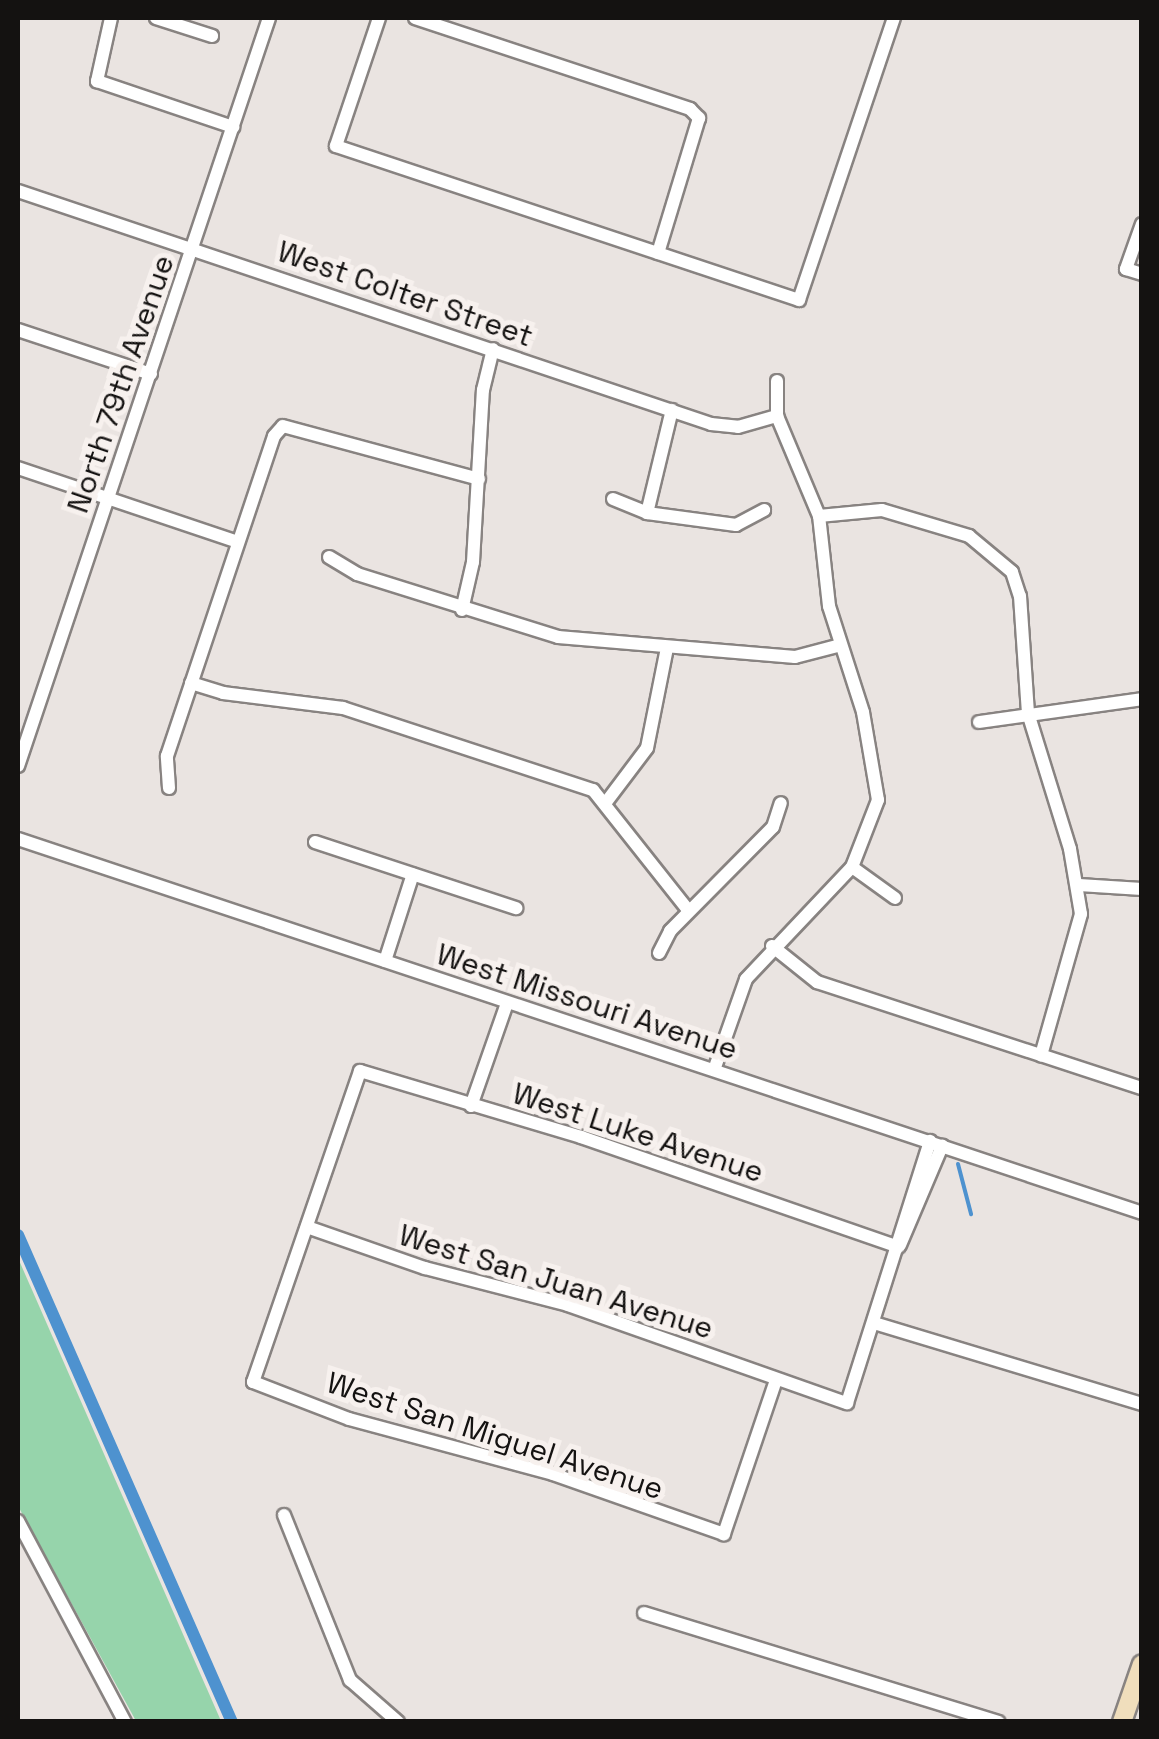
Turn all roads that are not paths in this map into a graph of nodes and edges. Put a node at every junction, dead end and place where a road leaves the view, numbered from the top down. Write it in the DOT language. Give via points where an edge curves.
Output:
graph roads {
  1 [pos="111,18"];
  2 [pos="156,18"];
  3 [pos="269,18"];
  4 [pos="379,18"];
  5 [pos="416,18"];
  6 [pos="894,18"];
  7 [pos="212,36"];
  8 [pos="233,126"];
  9 [pos="18,191"];
  10 [pos="1142,224"];
  11 [pos="193,249"];
  12 [pos="658,252"];
  13 [pos="1142,274"];
  14 [pos="18,330"];
  15 [pos="493,349"];
  16 [pos="151,374"];
  17 [pos="777,381"];
  18 [pos="672,410"];
  19 [pos="777,416"];
  20 [pos="18,468"];
  21 [pos="479,479"];
  22 [pos="108,498"];
  23 [pos="613,499"];
  24 [pos="764,510"];
  25 [pos="647,513"];
  26 [pos="819,516"];
  27 [pos="238,542"];
  28 [pos="329,557"];
  29 [pos="462,610"];
  30 [pos="838,646"];
  31 [pos="667,648"];
  32 [pos="191,683"];
  33 [pos="1142,699"];
  34 [pos="1028,712"];
  35 [pos="979,722"];
  36 [pos="18,766"];
  37 [pos="170,788"];
  38 [pos="607,801"];
  39 [pos="780,802"];
  40 [pos="18,839"];
  41 [pos="316,842"];
  42 [pos="852,867"];
  43 [pos="413,874"];
  44 [pos="1080,886"];
  45 [pos="1142,889"];
  46 [pos="895,898"];
  47 [pos="516,908"];
  48 [pos="689,912"];
  49 [pos="772,946"];
  50 [pos="659,953"];
  51 [pos="385,961"];
  52 [pos="507,1002"];
  53 [pos="1041,1055"];
  54 [pos="714,1070"];
  55 [pos="1142,1088"];
  56 [pos="472,1106"];
  57 [pos="936,1144"];
  58 [pos="1142,1214"];
  59 [pos="308,1227"];
  60 [pos="899,1247"];
  61 [pos="874,1323"];
  62 [pos="776,1380"];
  63 [pos="1142,1404"];
  64 [pos="284,1515"];
  65 [pos="18,1521"];
  66 [pos="644,1613"];
  67 [pos="1142,1664"];
  68 [pos="125,1722"];
  69 [pos="398,1722"];
  70 [pos="999,1722"];
  71 [pos="1122,1722"];
  1 -- 8 [label="street" via="97,80"];
  2 -- 7 [label="street"];
  3 -- 8 [label="street, North 79th Avenue"];
  4 -- 12 [label="street" via="336,146"];
  5 -- 12 [label="street" via="699,118"];
  6 -- 12 [label="street" via="799,300"];
  8 -- 11 [label="street, North 79th Avenue"];
  9 -- 11 [label="street, West Colter Street"];
  10 -- 13 [label="street" via="1126,269"];
  11 -- 15 [label="street, West Colter Street"];
  11 -- 16 [label="street, North 79th Avenue"];
  14 -- 16 [label="street"];
  15 -- 18 [label="street, West Colter Street"];
  15 -- 21 [label="street" via="482,390"];
  16 -- 22 [label="street, North 79th Avenue"];
  17 -- 19 [label="street"];
  18 -- 19 [label="street, West Colter Street" via="727,427"];
  18 -- 25 [label="street"];
  19 -- 26 [label="street"];
  20 -- 22 [label="street"];
  21 -- 27 [label="street" via="283,426"];
  21 -- 29 [label="street"];
  22 -- 27 [label="street"];
  22 -- 36 [label="street, North 79th Avenue"];
  23 -- 25 [label="street"];
  24 -- 25 [label="street" via="736,524"];
  26 -- 30 [label="street"];
  26 -- 34 [label="street" via="882,510 969,536 995,552 1020,596"];
  27 -- 32 [label="street"];
  28 -- 29 [label="street" via="357,574"];
  29 -- 31 [label="street" via="558,637"];
  30 -- 31 [label="street" via="794,657"];
  30 -- 42 [label="street" via="863,712 878,780 874,821"];
  31 -- 38 [label="street" via="647,748"];
  32 -- 37 [label="street" via="167,756"];
  32 -- 38 [label="street" via="222,694 344,708 569,780"];
  33 -- 34 [label="street"];
  34 -- 35 [label="street"];
  34 -- 44 [label="street"];
  38 -- 48 [label="street"];
  39 -- 48 [label="street" via="773,828"];
  40 -- 51 [label="street, West Missouri Avenue"];
  41 -- 43 [label="street"];
  42 -- 46 [label="street"];
  42 -- 49 [label="street"];
  43 -- 47 [label="street"];
  43 -- 51 [label="street"];
  44 -- 45 [label="street"];
  44 -- 53 [label="street" via="1079,934"];
  48 -- 50 [label="street"];
  49 -- 53 [label="street" via="817,982"];
  49 -- 54 [label="street" via="739,993"];
  51 -- 52 [label="street, West Missouri Avenue"];
  52 -- 54 [label="street, West Missouri Avenue"];
  52 -- 56 [label="street"];
  53 -- 55 [label="street"];
  54 -- 57 [label="street, West Missouri Avenue"];
  56 -- 59 [label="street, West Luke Avenue" via="360,1071"];
  56 -- 60 [label="street, West Luke Avenue"];
  57 -- 58 [label="street, West Missouri Avenue"];
  57 -- 60 [label="street"];
  59 -- 62 [label="street, West San Juan Avenue" via="425,1268 552,1300"];
  59 -- 62 [label="street, West San Miguel Avenue" via="253,1382 349,1419 552,1474 724,1534"];
  60 -- 61 [label="street"];
  61 -- 62 [label="street, West San Juan Avenue" via="847,1403"];
  61 -- 63 [label="street"];
  64 -- 69 [label="street" via="350,1680"];
  65 -- 68 [label="street"];
  66 -- 70 [label="street"];
  67 -- 71 [label="main road"];
}
